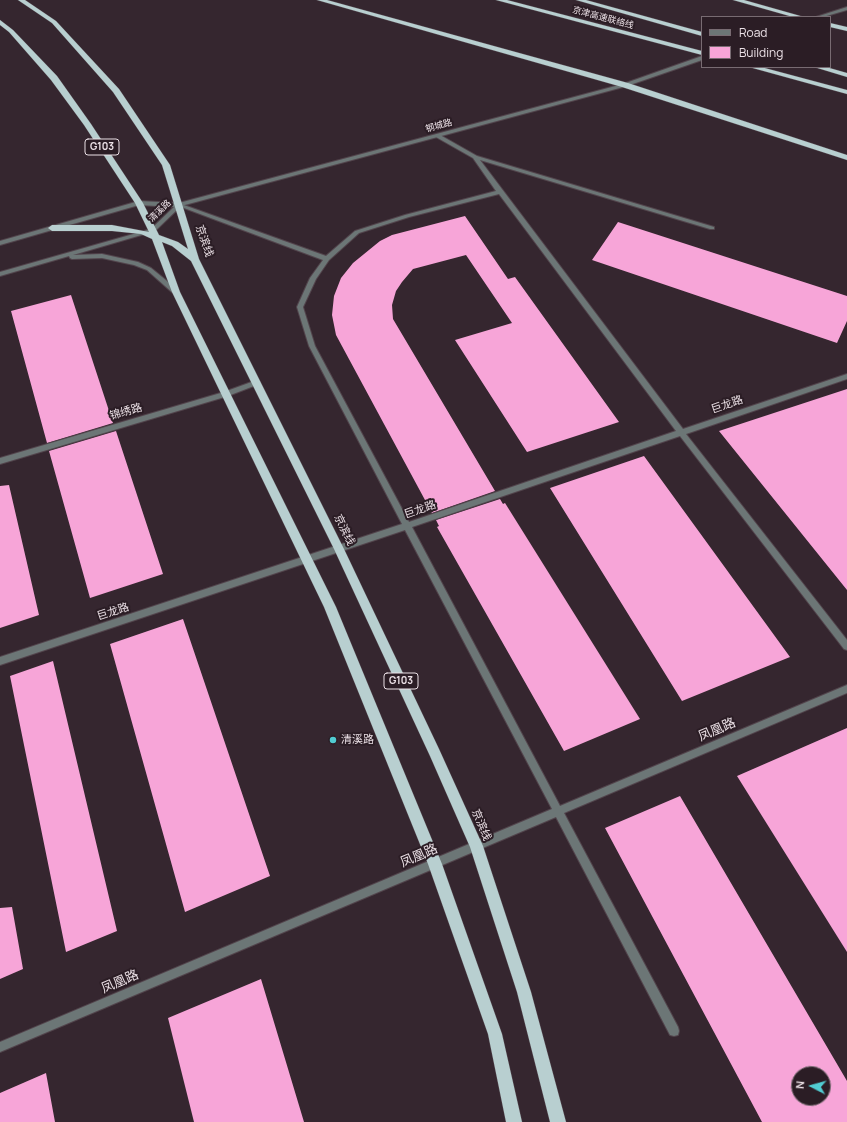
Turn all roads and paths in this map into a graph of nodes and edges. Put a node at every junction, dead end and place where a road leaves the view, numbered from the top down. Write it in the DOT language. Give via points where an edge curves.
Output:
graph roads {
  1 [pos="21,0"];
  2 [pos="320,0"];
  3 [pos="499,0"];
  4 [pos="579,0"];
  5 [pos="736,0"];
  6 [pos="847,8"];
  7 [pos="797,16"];
  8 [pos="821,16"];
  9 [pos="0,22"];
  10 [pos="831,25"];
  11 [pos="847,29"];
  12 [pos="701,34"];
  13 [pos="701,53"];
  14 [pos="701,58"];
  15 [pos="757,68"];
  16 [pos="822,68"];
  17 [pos="847,75"];
  18 [pos="625,85"];
  19 [pos="847,92"];
  20 [pos="438,136"];
  21 [pos="475,157"];
  22 [pos="847,158"];
  23 [pos="500,192"];
  24 [pos="139,203"];
  25 [pos="179,206"];
  26 [pos="52,228"];
  27 [pos="712,228"];
  28 [pos="142,232"];
  29 [pos="154,233"];
  30 [pos="0,243"];
  31 [pos="56,258"];
  32 [pos="195,259"];
  33 [pos="327,259"];
  34 [pos="0,274"];
  35 [pos="176,292"];
  36 [pos="847,376"];
  37 [pos="257,382"];
  38 [pos="226,394"];
  39 [pos="681,432"];
  40 [pos="0,461"];
  41 [pos="406,526"];
  42 [pos="339,549"];
  43 [pos="308,559"];
  44 [pos="847,646"];
  45 [pos="0,662"];
  46 [pos="847,689"];
  47 [pos="557,812"];
  48 [pos="476,846"];
  49 [pos="435,864"];
  50 [pos="674,1031"];
  51 [pos="0,1047"];
  52 [pos="514,1122"];
  53 [pos="558,1122"];
  1 -- 25 [label="highway, 京滨线 / G103" via="54,22 116,91 166,165"];
  2 -- 18 [label="highway"];
  3 -- 13 [label="highway, 京津高速联络线"];
  4 -- 12 [label="highway, 京津高速联络线"];
  5 -- 7 [label="highway"];
  6 -- 8 [label="street"];
  9 -- 24 [label="highway, G103" via="54,78"];
  10 -- 11 [label="highway"];
  14 -- 18 [label="street, 钢城路"];
  15 -- 19 [label="highway"];
  16 -- 17 [label="highway"];
  18 -- 20 [label="street, 钢城路"];
  18 -- 22 [label="highway"];
  20 -- 21 [label="street"];
  20 -- 25 [label="street, 钢城路"];
  21 -- 23 [label="street"];
  21 -- 27 [label="street"];
  23 -- 33 [label="street" via="406,216 357,232"];
  23 -- 39 [label="street"];
  24 -- 25 [label="street, 清溪路"];
  24 -- 26 [label="street, 清溪路"];
  24 -- 29 [label="highway, G103"];
  25 -- 29 [label="street, 清溪路"];
  25 -- 32 [label="highway, 京滨线 / G103"];
  25 -- 33 [label="street"];
  26 -- 28 [label="highway" via="112,228"];
  26 -- 30 [label="street, 清溪路"];
  28 -- 29 [label="highway"];
  28 -- 31 [label="street, 清溪路"];
  29 -- 32 [label="highway"];
  29 -- 35 [label="highway, G103"];
  31 -- 34 [label="street, 清溪路"];
  31 -- 35 [label="street" via="102,256 136,263"];
  32 -- 37 [label="highway, 京滨线 / G103"];
  33 -- 41 [label="street" via="313,278 300,308 312,346"];
  35 -- 38 [label="highway, G103"];
  36 -- 39 [label="street, 巨龙路"];
  37 -- 38 [label="street, 锦绣路"];
  37 -- 42 [label="highway, 京滨线 / G103"];
  38 -- 40 [label="street, 锦绣路"];
  38 -- 43 [label="highway, G103"];
  39 -- 41 [label="street, 巨龙路"];
  39 -- 44 [label="street"];
  41 -- 42 [label="street, 巨龙路"];
  41 -- 47 [label="street"];
  42 -- 43 [label="street, 巨龙路"];
  42 -- 48 [label="highway, 京滨线 / G103"];
  43 -- 45 [label="street, 巨龙路"];
  43 -- 49 [label="highway, G103"];
  46 -- 47 [label="street, 凤凰路"];
  47 -- 48 [label="street, 凤凰路"];
  47 -- 50 [label="street"];
  48 -- 49 [label="street, 凤凰路"];
  48 -- 53 [label="highway, 京滨线 / G103" via="524,992"];
  49 -- 51 [label="street, 凤凰路"];
  49 -- 52 [label="highway, G103" via="495,1034"];
}
